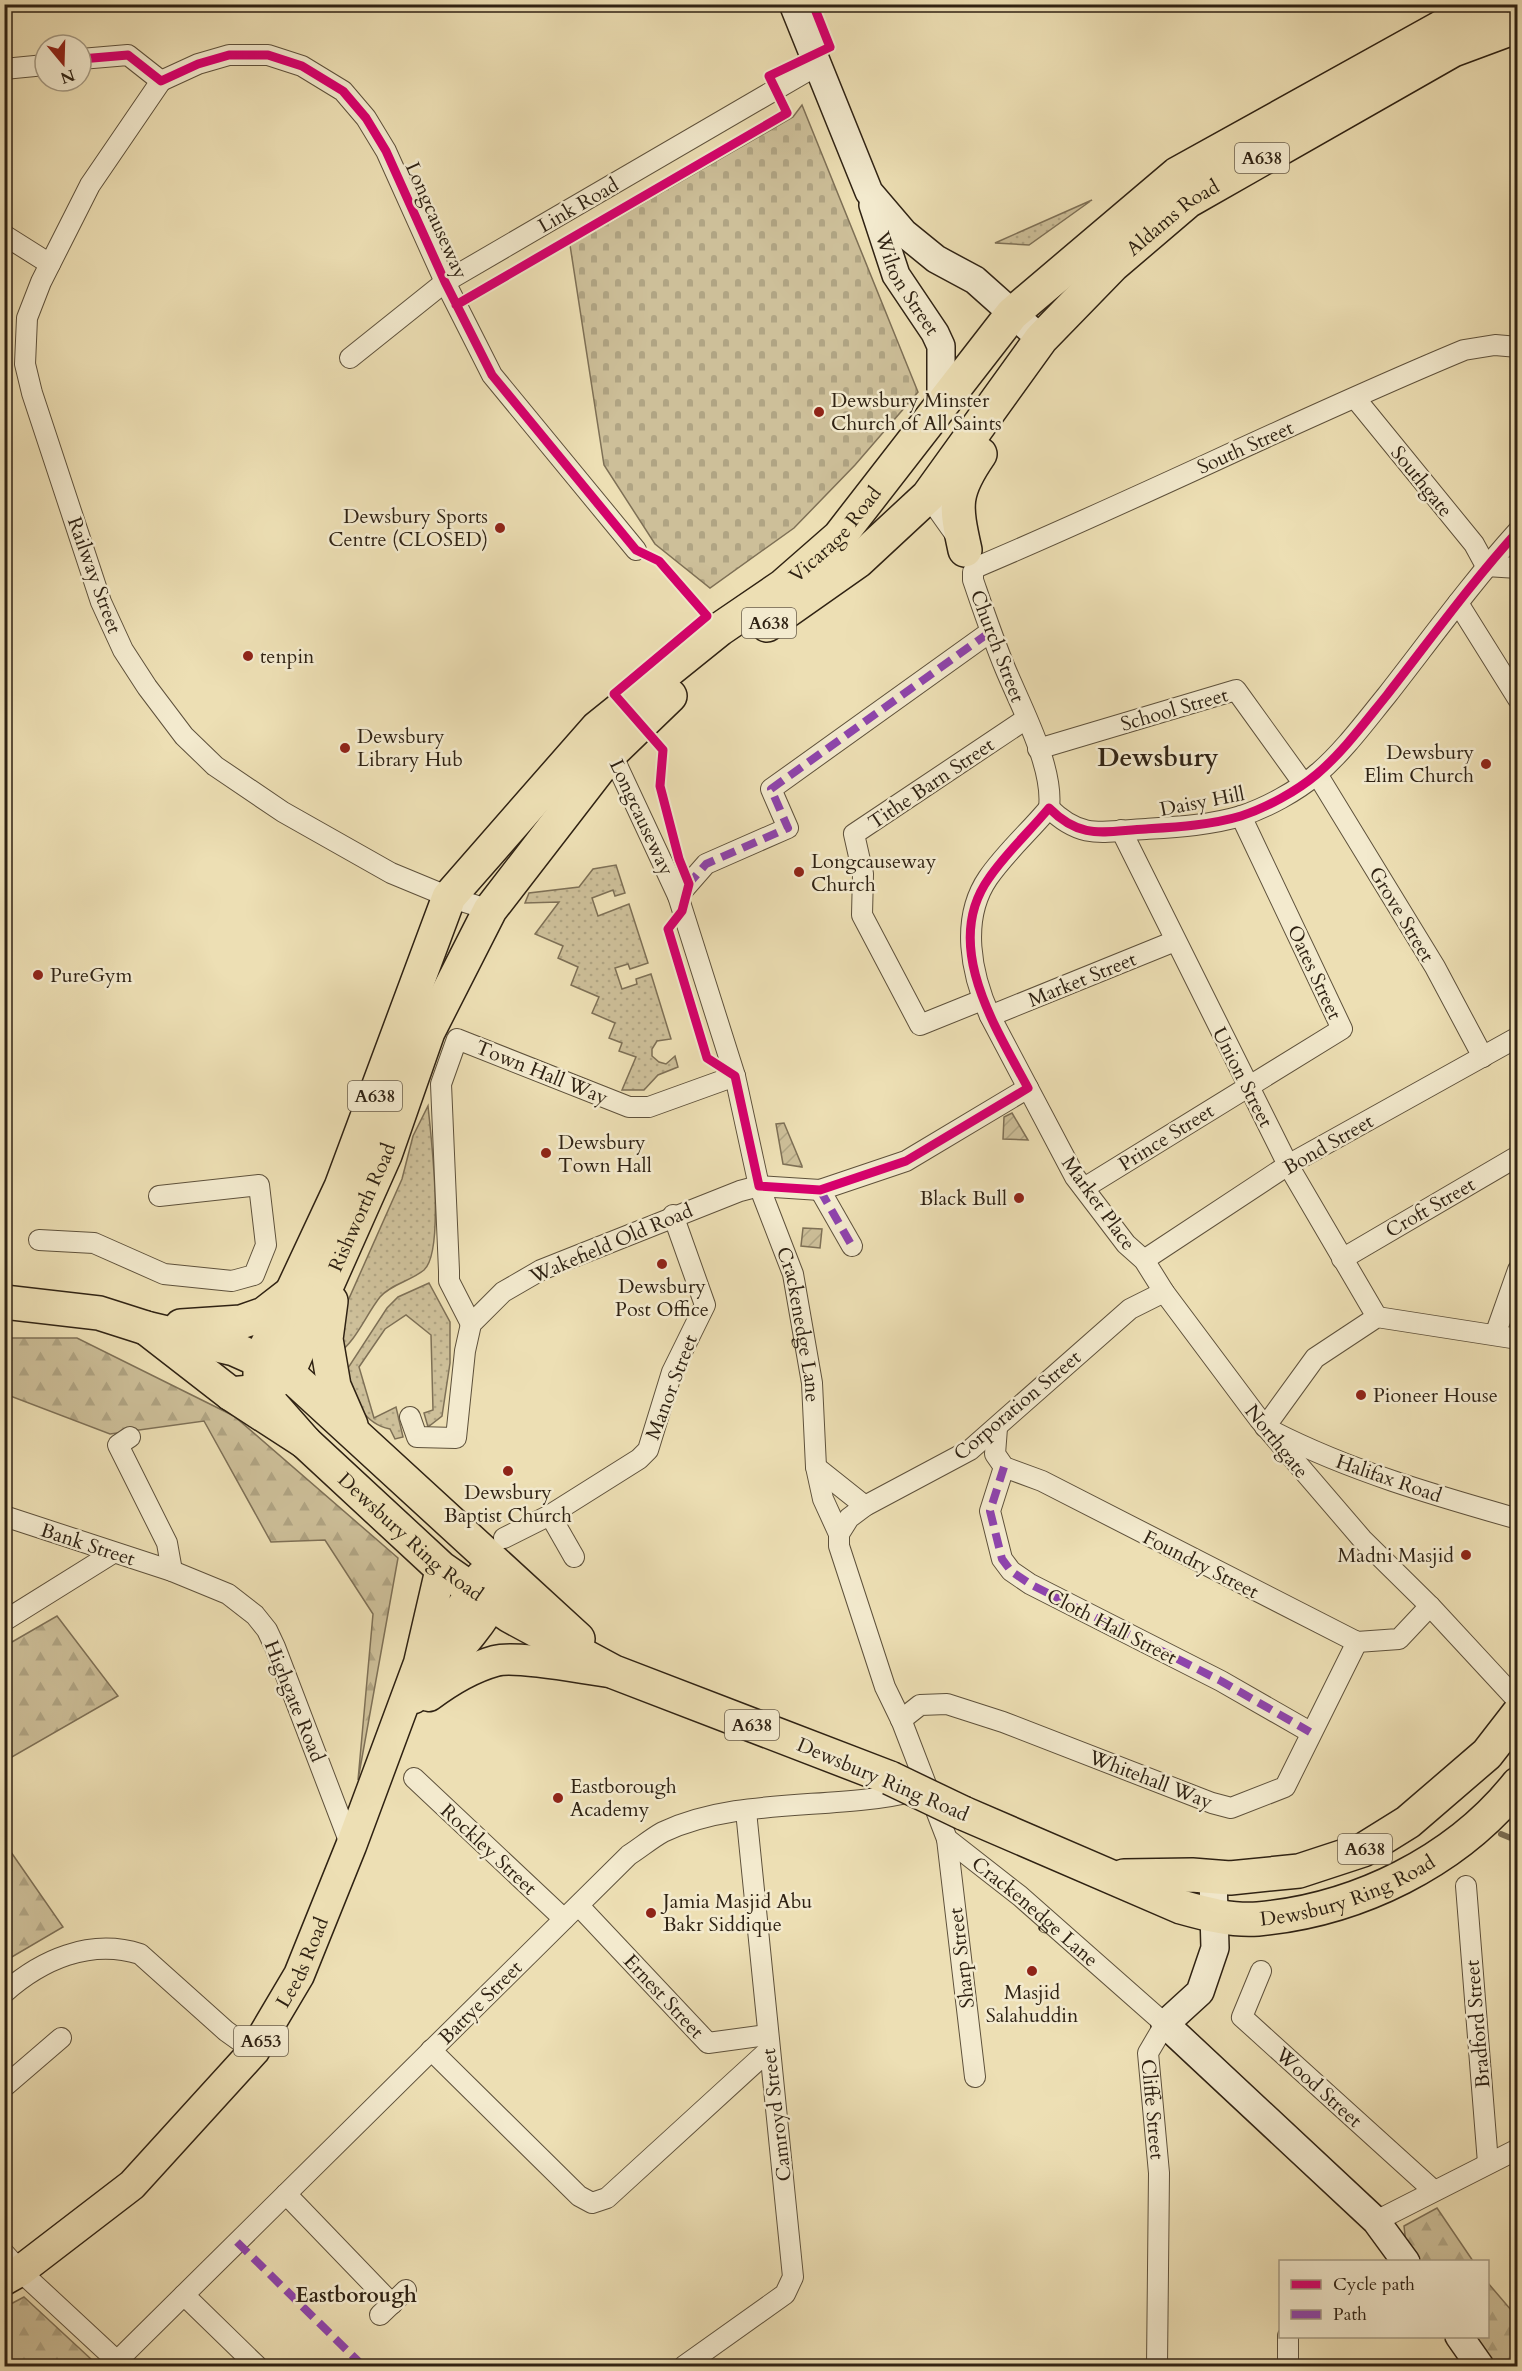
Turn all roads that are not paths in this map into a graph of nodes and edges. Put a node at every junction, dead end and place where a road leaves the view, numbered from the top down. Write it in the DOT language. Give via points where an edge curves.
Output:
graph roads {
  1 [pos="793,4"];
  2 [pos="1493,4"];
  3 [pos="1518,26"];
  4 [pos="93,58"];
  5 [pos="33,65"];
  6 [pos="816,66"];
  7 [pos="4,69"];
  8 [pos="161,81"];
  9 [pos="869,192"];
  10 [pos="4,235"];
  11 [pos="50,264"];
  12 [pos="445,282"];
  13 [pos="1012,314"];
  14 [pos="1041,339"];
  15 [pos="1518,347"];
  16 [pos="350,358"];
  17 [pos="1006,388"];
  18 [pos="1355,398"];
  19 [pos="941,409"];
  20 [pos="928,496"];
  21 [pos="1518,531"];
  22 [pos="839,537"];
  23 [pos="636,550"];
  24 [pos="971,558"];
  25 [pos="1486,566"];
  26 [pos="1518,568"];
  27 [pos="1458,603"];
  28 [pos="990,632"];
  29 [pos="1518,699"];
  30 [pos="1026,719"];
  31 [pos="604,740"];
  32 [pos="1038,749"];
  33 [pos="1310,778"];
  34 [pos="1050,808"];
  35 [pos="1241,816"];
  36 [pos="1120,830"];
  37 [pos="678,896"];
  38 [pos="449,897"];
  39 [pos="490,910"];
  40 [pos="1175,941"];
  41 [pos="986,1008"];
  42 [pos="1518,1037"];
  43 [pos="1484,1057"];
  44 [pos="735,1076"];
  45 [pos="1248,1086"];
  46 [pos="1028,1088"];
  47 [pos="1518,1156"];
  48 [pos="1288,1166"];
  49 [pos="759,1186"];
  50 [pos="1084,1188"];
  51 [pos="820,1190"];
  52 [pos="159,1196"];
  53 [pos="673,1215"];
  54 [pos="39,1240"];
  55 [pos="852,1246"];
  56 [pos="1342,1259"];
  57 [pos="1144,1260"];
  58 [pos="337,1264"];
  59 [pos="1518,1270"];
  60 [pos="293,1291"];
  61 [pos="1164,1292"];
  62 [pos="12,1305"];
  63 [pos="1377,1317"];
  64 [pos="471,1324"];
  65 [pos="146,1329"];
  66 [pos="1495,1335"];
  67 [pos="1518,1339"];
  68 [pos="252,1381"];
  69 [pos="410,1417"];
  70 [pos="1265,1427"];
  71 [pos="997,1428"];
  72 [pos="354,1432"];
  73 [pos="130,1437"];
  74 [pos="816,1467"];
  75 [pos="1005,1467"];
  76 [pos="865,1506"];
  77 [pos="550,1515"];
  78 [pos="4,1516"];
  79 [pos="1518,1519"];
  80 [pos="838,1534"];
  81 [pos="112,1553"];
  82 [pos="501,1553"];
  83 [pos="574,1557"];
  84 [pos="441,1568"];
  85 [pos="172,1571"];
  86 [pos="483,1597"];
  87 [pos="1430,1606"];
  88 [pos="4,1621"];
  89 [pos="1357,1642"];
  90 [pos="419,1663"];
  91 [pos="614,1672"];
  92 [pos="1518,1701"];
  93 [pos="1518,1714"];
  94 [pos="398,1717"];
  95 [pos="901,1720"];
  96 [pos="1311,1732"];
  97 [pos="1518,1753"];
  98 [pos="414,1778"];
  99 [pos="1518,1784"];
  100 [pos="927,1788"];
  101 [pos="1507,1805"];
  102 [pos="746,1811"];
  103 [pos="1408,1822"];
  104 [pos="955,1826"];
  105 [pos="351,1846"];
  106 [pos="1116,1877"];
  107 [pos="1213,1877"];
  108 [pos="1466,1886"];
  109 [pos="579,1906"];
  110 [pos="1214,1916"];
  111 [pos="564,1919"];
  112 [pos="1261,1971"];
  113 [pos="4,1993"];
  114 [pos="1165,2024"];
  115 [pos="61,2038"];
  116 [pos="768,2043"];
  117 [pos="431,2050"];
  118 [pos="254,2051"];
  119 [pos="975,2077"];
  120 [pos="4,2087"];
  121 [pos="1518,2149"];
  122 [pos="1488,2163"];
  123 [pos="1433,2190"];
  124 [pos="286,2194"];
  125 [pos="1376,2221"];
  126 [pos="1405,2260"];
  127 [pos="10,2268"];
  128 [pos="406,2290"];
  129 [pos="184,2295"];
  130 [pos="1288,2338"];
  131 [pos="1460,2338"];
  132 [pos="115,2364"];
  133 [pos="257,2367"];
  134 [pos="684,2367"];
  135 [pos="1157,2367"];
  136 [pos="1288,2367"];
  137 [pos="1480,2367"];
  1 -- 6 [label="main road, Wilton Street"];
  2 -- 13 [label="highway, Aldams Road / A638" via="1449,24 1177,174"];
  3 -- 14 [label="highway, Aldams Road / A638" via="1453,50 1188,201 1113,265"];
  4 -- 8 [label="street" via="128,55"];
  5 -- 7 [label="street"];
  6 -- 9 [label="main road, Wilton Street"];
  6 -- 12 [label="street, Link Road"];
  8 -- 11 [label="street, Railway Street" via="90,185"];
  8 -- 12 [label="street, Longcauseway" via="230,55 268,55 302,66 343,91 386,151"];
  9 -- 13 [label="main road, Wilton Street" via="903,233 936,259 975,280"];
  9 -- 19 [label="main road, Wilton Street" via="896,275 941,346"];
  10 -- 11 [label="street"];
  11 -- 38 [label="street, Railway Street" via="27,318 25,364 101,602 123,650 184,736 215,766 283,812 391,873"];
  12 -- 16 [label="street, Link Road"];
  12 -- 23 [label="street, Longcauseway" via="492,375"];
  13 -- 14 [label="main road, Wilton Street"];
  13 -- 19 [label="highway, Vicarage Road / A638"];
  14 -- 17 [label="highway, Vicarage Road / A638"];
  15 -- 18 [label="street, South Street" via="1495,345 1464,350"];
  17 -- 20 [label="highway, Vicarage Road / A638"];
  17 -- 24 [label="highway" via="1006,417 959,490 958,519"];
  18 -- 24 [label="street, South Street" via="1080,524"];
  18 -- 25 [label="street, Southgate" via="1474,544"];
  19 -- 22 [label="highway, Vicarage Road / A638"];
  20 -- 22 [label="highway" via="908,499"];
  20 -- 24 [label="street"];
  20 -- 31 [label="highway, Vicarage Road / A638" via="858,561 700,669 640,722"];
  21 -- 25 [label="street, Daisy Hill"];
  22 -- 31 [label="highway, Vicarage Road / A638" via="783,586 720,629"];
  24 -- 28 [label="street, Church Street" via="973,580"];
  25 -- 26 [label="street"];
  25 -- 27 [label="street, Daisy Hill"];
  27 -- 29 [label="street"];
  27 -- 33 [label="street, Daisy Hill" via="1365,723"];
  28 -- 30 [label="street, Church Street"];
  28 -- 37 [label="street" via="771,789 788,828 706,864"];
  30 -- 32 [label="street, Church Street"];
  30 -- 41 [label="street, Tithe Barn Street" via="854,834 864,874 862,915 920,1025"];
  31 -- 37 [label="street, Longcauseway"];
  31 -- 38 [label="highway, Vicarage Road / A638"];
  31 -- 39 [label="highway, Vicarage Road / A638"];
  32 -- 33 [label="street, School Street" via="1236,690"];
  32 -- 34 [label="street, Church Street" via="1051,795"];
  33 -- 35 [label="street, Daisy Hill"];
  33 -- 43 [label="street, Grove Street" via="1435,967"];
  34 -- 36 [label="street, Daisy Hill" via="1062,822 1076,829 1096,833"];
  34 -- 41 [label="street, Market Place" via="988,879 975,906 970,948"];
  35 -- 36 [label="street, Daisy Hill" via="1181,826"];
  35 -- 45 [label="street, Oates Street" via="1342,1029"];
  36 -- 40 [label="street, Union Street"];
  37 -- 44 [label="street, Longcauseway"];
  38 -- 39 [label="street, Railway Street"];
  38 -- 60 [label="highway, Rishworth Road / A638" via="341,1187"];
  39 -- 58 [label="highway, Rishworth Road / A638" via="428,1032 385,1155"];
  40 -- 41 [label="street, Market Street"];
  40 -- 45 [label="street, Union Street"];
  41 -- 46 [label="street, Market Place"];
  42 -- 43 [label="street, Bond Street"];
  43 -- 48 [label="street, Bond Street"];
  44 -- 49 [label="street, Longcauseway"];
  44 -- 64 [label="street, Town Hall Way" via="649,1107 629,1107 457,1039 441,1084 449,1281"];
  45 -- 48 [label="street, Union Street"];
  45 -- 50 [label="street, Prince Street"];
  46 -- 50 [label="street, Market Place"];
  46 -- 51 [label="street" via="906,1161"];
  47 -- 56 [label="street, Croft Street"];
  48 -- 56 [label="street, Union Street"];
  48 -- 57 [label="street, Bond Street"];
  49 -- 51 [label="street"];
  49 -- 53 [label="street, Wakefield Old Road"];
  49 -- 74 [label="street, Crackenedge Lane" via="793,1274 812,1383"];
  50 -- 57 [label="street, Market Place" via="1126,1244"];
  51 -- 55 [label="street"];
  52 -- 54 [label="street" via="259,1185 266,1245 254,1275 232,1281 164,1274 94,1243"];
  53 -- 64 [label="street, Wakefield Old Road" via="541,1269 503,1292"];
  53 -- 77 [label="street, Manor Street" via="705,1305 672,1372 648,1450"];
  56 -- 63 [label="street, Union Street"];
  57 -- 61 [label="street, Northgate"];
  58 -- 68 [label="highway, Rishworth Road / A638"];
  58 -- 72 [label="highway" via="326,1339 334,1386"];
  59 -- 66 [label="street"];
  60 -- 65 [label="highway" via="264,1314 241,1322"];
  60 -- 68 [label="highway, Rishworth Road / A638"];
  61 -- 70 [label="street, Northgate"];
  61 -- 71 [label="street, Corporation Street" via="1130,1309"];
  62 -- 65 [label="highway, A638" via="99,1313"];
  63 -- 66 [label="street"];
  63 -- 70 [label="street" via="1315,1358"];
  64 -- 69 [label="street" via="456,1438 417,1437"];
  65 -- 68 [label="highway, A638"];
  65 -- 68 [label="highway, A638" via="234,1349"];
  66 -- 67 [label="street"];
  68 -- 72 [label="highway, Dewsbury Ring Road / A638"];
  68 -- 84 [label="highway, Dewsbury Ring Road / A638" via="305,1442"];
  70 -- 79 [label="street, Halifax Road" via="1305,1448 1383,1478"];
  70 -- 87 [label="street, Northgate" via="1362,1539"];
  71 -- 75 [label="street" via="995,1454"];
  71 -- 76 [label="street, Corporation Street" via="960,1457"];
  72 -- 82 [label="highway, Dewsbury Ring Road / A638"];
  73 -- 85 [label="street" via="118,1445 167,1543"];
  74 -- 76 [label="street"];
  74 -- 80 [label="street, Crackenedge Lane" via="823,1499"];
  75 -- 89 [label="street, Foundry Street" via="1042,1481"];
  75 -- 96 [label="street, Cloth Hall Street" via="990,1511 1002,1559 1011,1571"];
  76 -- 80 [label="street, Corporation Street" via="849,1518"];
  77 -- 82 [label="street, Manor Street"];
  77 -- 83 [label="street"];
  78 -- 81 [label="street, Bank Street"];
  80 -- 95 [label="street, Crackenedge Lane" via="861,1619"];
  81 -- 85 [label="street, Bank Street"];
  81 -- 88 [label="street"];
  82 -- 86 [label="main road, Leeds Road / A653" via="499,1590"];
  82 -- 91 [label="highway, Dewsbury Ring Road / A638"];
  84 -- 86 [label="highway, Dewsbury Ring Road / A638"];
  84 -- 90 [label="main road, Leeds Road / A653"];
  85 -- 105 [label="street, Highgate Road" via="228,1594 267,1630"];
  86 -- 90 [label="main road, Leeds Road / A653"];
  86 -- 91 [label="highway, Dewsbury Ring Road / A638" via="510,1616"];
  86 -- 94 [label="main road, Leeds Road / A653" via="474,1628"];
  87 -- 89 [label="street" via="1399,1639"];
  87 -- 92 [label="street, Northgate"];
  89 -- 96 [label="street, Whitehall Way"];
  90 -- 94 [label="main road, Leeds Road / A653"];
  91 -- 94 [label="main road" via="496,1661 457,1676"];
  91 -- 104 [label="highway, Dewsbury Ring Road / A638, bridge" via="890,1778"];
  93 -- 103 [label="highway, Dewsbury Ring Road / A638" via="1487,1754"];
  94 -- 105 [label="main road, Leeds Road / A653"];
  95 -- 96 [label="street, Whitehall Way" via="920,1705 947,1704 1231,1808 1285,1787"];
  95 -- 100 [label="street, Crackenedge Lane"];
  97 -- 103 [label="highway" via="1489,1780 1449,1806"];
  98 -- 111 [label="street, Rockley Street"];
  99 -- 101 [label="highway, Dewsbury Ring Road / A638"];
  100 -- 102 [label="street, Battye Street" via="888,1798"];
  100 -- 104 [label="street, Crackenedge Lane"];
  101 -- 110 [label="highway, Dewsbury Ring Road / A638" via="1427,1865 1376,1889 1314,1910 1256,1919"];
  102 -- 109 [label="street, Battye Street" via="663,1832 629,1855"];
  102 -- 116 [label="street, Camroyd Street"];
  103 -- 107 [label="highway, Dewsbury Ring Road / A638" via="1363,1850 1299,1871"];
  104 -- 106 [label="highway, Dewsbury Ring Road / A638"];
  104 -- 114 [label="street, Crackenedge Lane" via="1020,1896"];
  104 -- 119 [label="street, Sharp Street"];
  105 -- 118 [label="main road, Leeds Road / A653" via="299,1975"];
  106 -- 107 [label="highway, Dewsbury Ring Road / A638"];
  106 -- 110 [label="highway, Dewsbury Ring Road / A638" via="1181,1907"];
  107 -- 110 [label="main road, Cliffe Street"];
  108 -- 122 [label="street, Bradford Street"];
  109 -- 111 [label="street, Battye Street"];
  109 -- 116 [label="street, Ernest Street" via="708,2043"];
  110 -- 114 [label="main road, Cliffe Street" via="1215,1948 1200,1992"];
  111 -- 117 [label="street, Battye Street"];
  112 -- 123 [label="street, Wood Street" via="1242,2018"];
  113 -- 118 [label="street" via="57,1958 87,1950 129,1950 140,1954"];
  114 -- 125 [label="main road, Crackenedge Lane"];
  114 -- 135 [label="street, Cliffe Street" via="1148,2053 1159,2173"];
  115 -- 120 [label="street"];
  116 -- 117 [label="street" via="607,2198 592,2203 579,2196"];
  116 -- 134 [label="street, Camroyd Street" via="792,2284 785,2294"];
  117 -- 124 [label="street, Battye Street"];
  118 -- 127 [label="main road, Leeds Road / A653" via="132,2185"];
  121 -- 122 [label="street"];
  122 -- 123 [label="street"];
  123 -- 125 [label="street"];
  124 -- 128 [label="street" via="386,2309"];
  124 -- 129 [label="street, Battye Street"];
  125 -- 126 [label="main road, Crackenedge Lane"];
  127 -- 132 [label="street"];
  129 -- 132 [label="street, Battye Street"];
  129 -- 133 [label="street"];
  130 -- 136 [label="street"];
  131 -- 137 [label="main road"];
}
